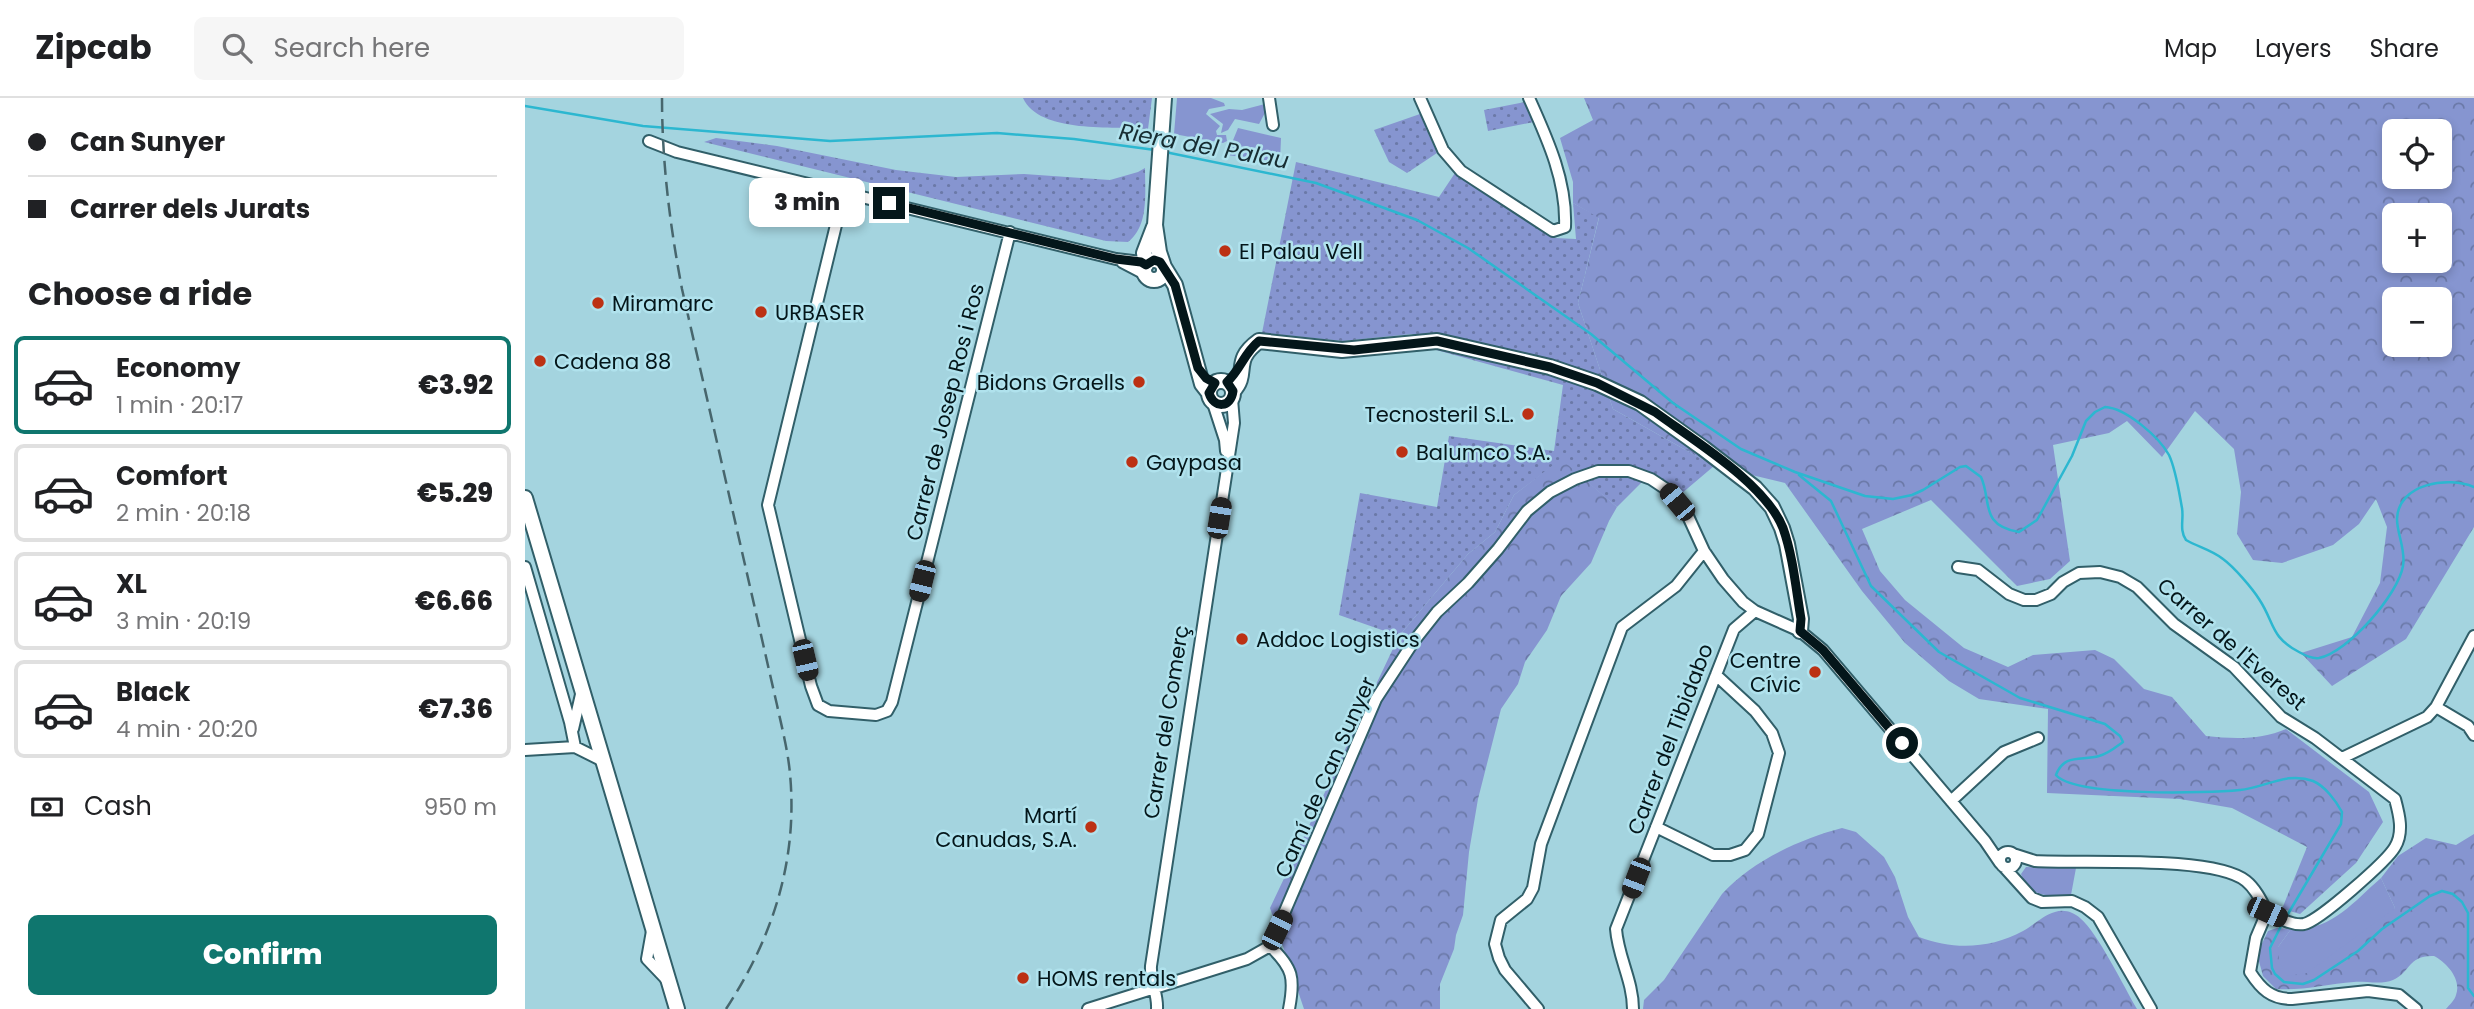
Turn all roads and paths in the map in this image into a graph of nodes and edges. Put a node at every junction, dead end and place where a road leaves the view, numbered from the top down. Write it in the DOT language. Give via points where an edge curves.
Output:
graph roads {
  1 [pos="1164,98"];
  2 [pos="1269,98"];
  3 [pos="1420,98"];
  4 [pos="1529,98"];
  5 [pos="1273,125"];
  6 [pos="649,141"];
  7 [pos="844,192"];
  8 [pos="1154,225"];
  9 [pos="1010,232"];
  10 [pos="1116,259"];
  11 [pos="1144,266"];
  12 [pos="1164,267"];
  13 [pos="1182,310"];
  14 [pos="1221,391"];
  15 [pos="1227,463"];
  16 [pos="525,498"];
  17 [pos="1704,551"];
  18 [pos="525,567"];
  19 [pos="1958,567"];
  20 [pos="1755,611"];
  21 [pos="1800,631"];
  22 [pos="2474,636"];
  23 [pos="1716,676"];
  24 [pos="582,687"];
  25 [pos="2436,707"];
  26 [pos="572,733"];
  27 [pos="2474,735"];
  28 [pos="2038,738"];
  29 [pos="575,747"];
  30 [pos="525,750"];
  31 [pos="2341,758"];
  32 [pos="605,762"];
  33 [pos="1951,801"];
  34 [pos="1656,827"];
  35 [pos="2008,860"];
  36 [pos="2267,912"];
  37 [pos="1270,946"];
  38 [pos="1154,987"];
  39 [pos="677,1009"];
  40 [pos="1088,1009"];
  41 [pos="1157,1009"];
  42 [pos="1289,1009"];
  43 [pos="1538,1009"];
  44 [pos="1633,1009"];
  45 [pos="2151,1009"];
  46 [pos="2416,1009"];
  1 -- 8 [label="street"];
  2 -- 5 [label="street"];
  3 -- 4 [label="street" via="1443,150 1461,171 1553,231 1565,227 1566,206 1548,140"];
  6 -- 7 [label="street" via="677,152"];
  7 -- 9 [label="street"];
  7 -- 9 [label="street, Carrer de Josep Ros i Ros" via="768,505 811,686 818,705 828,711 876,715 892,702"];
  8 -- 11 [label="street"];
  8 -- 12 [label="street"];
  9 -- 10 [label="street"];
  10 -- 11 [label="street"];
  10 -- 11 [label="street"];
  11 -- 12 [label="street" via="1162,276"];
  11 -- 13 [label="street"];
  12 -- 13 [label="street"];
  13 -- 14 [label="street" via="1198,368"];
  14 -- 15 [label="street, Carrer del Comerç" via="1216,418 1226,440"];
  14 -- 15 [label="street, Carrer del Comerç" via="1234,423"];
  14 -- 21 [label="street, Carrer del Comerç" via="1241,377 1241,365 1259,341 1354,350 1437,341 1550,367 1597,383 1640,403 1672,425 1755,488 1772,507 1787,544"];
  15 -- 38 [label="street, Carrer del Comerç" via="1153,952 1150,975"];
  16 -- 24 [label="street"];
  17 -- 20 [label="street" via="1723,579"];
  17 -- 37 [label="street, Camí de Can Sunyer" via="1687,514 1666,489 1629,471 1598,471 1575,479 1527,511 1491,558 1437,612 1376,699"];
  17 -- 43 [label="street" via="1676,586 1622,626 1541,844 1533,888 1527,899 1501,920 1496,944 1499,958"];
  18 -- 26 [label="street"];
  19 -- 31 [label="street, Carrer de l'Everest" via="1978,570 2024,600 2051,594 2079,573 2120,577 2137,587 2174,625 2234,667 2281,717"];
  20 -- 21 [label="street"];
  20 -- 23 [label="street, Carrer del Tibidabo" via="1734,629"];
  21 -- 33 [label="street" via="1823,650"];
  22 -- 25 [label="street"];
  23 -- 34 [label="street, Carrer del Tibidabo"];
  23 -- 34 [label="street" via="1755,711 1772,733 1779,753 1758,834 1745,850 1713,855"];
  24 -- 26 [label="street"];
  24 -- 32 [label="street"];
  25 -- 27 [label="street" via="2468,726"];
  25 -- 31 [label="street" via="2427,717"];
  26 -- 29 [label="street"];
  28 -- 33 [label="street" via="2004,752"];
  29 -- 30 [label="street"];
  29 -- 32 [label="street"];
  31 -- 36 [label="street, Carrer de l'Everest" via="2395,799 2400,827 2395,848 2349,892 2304,924"];
  32 -- 39 [label="street"];
  33 -- 35 [label="street"];
  34 -- 44 [label="street, Carrer del Tibidabo" via="1616,929"];
  35 -- 36 [label="street" via="2197,865 2225,870 2246,881"];
  35 -- 45 [label="street" via="2019,884 2032,898 2072,901 2098,918"];
  36 -- 46 [label="street" via="2250,972 2270,995 2292,999 2368,991 2399,995"];
  37 -- 38 [label="street" via="1247,959"];
  37 -- 42 [label="street" via="1289,966 1293,981"];
  38 -- 40 [label="street"];
  38 -- 41 [label="street, Carrer del Comerç"];
}
